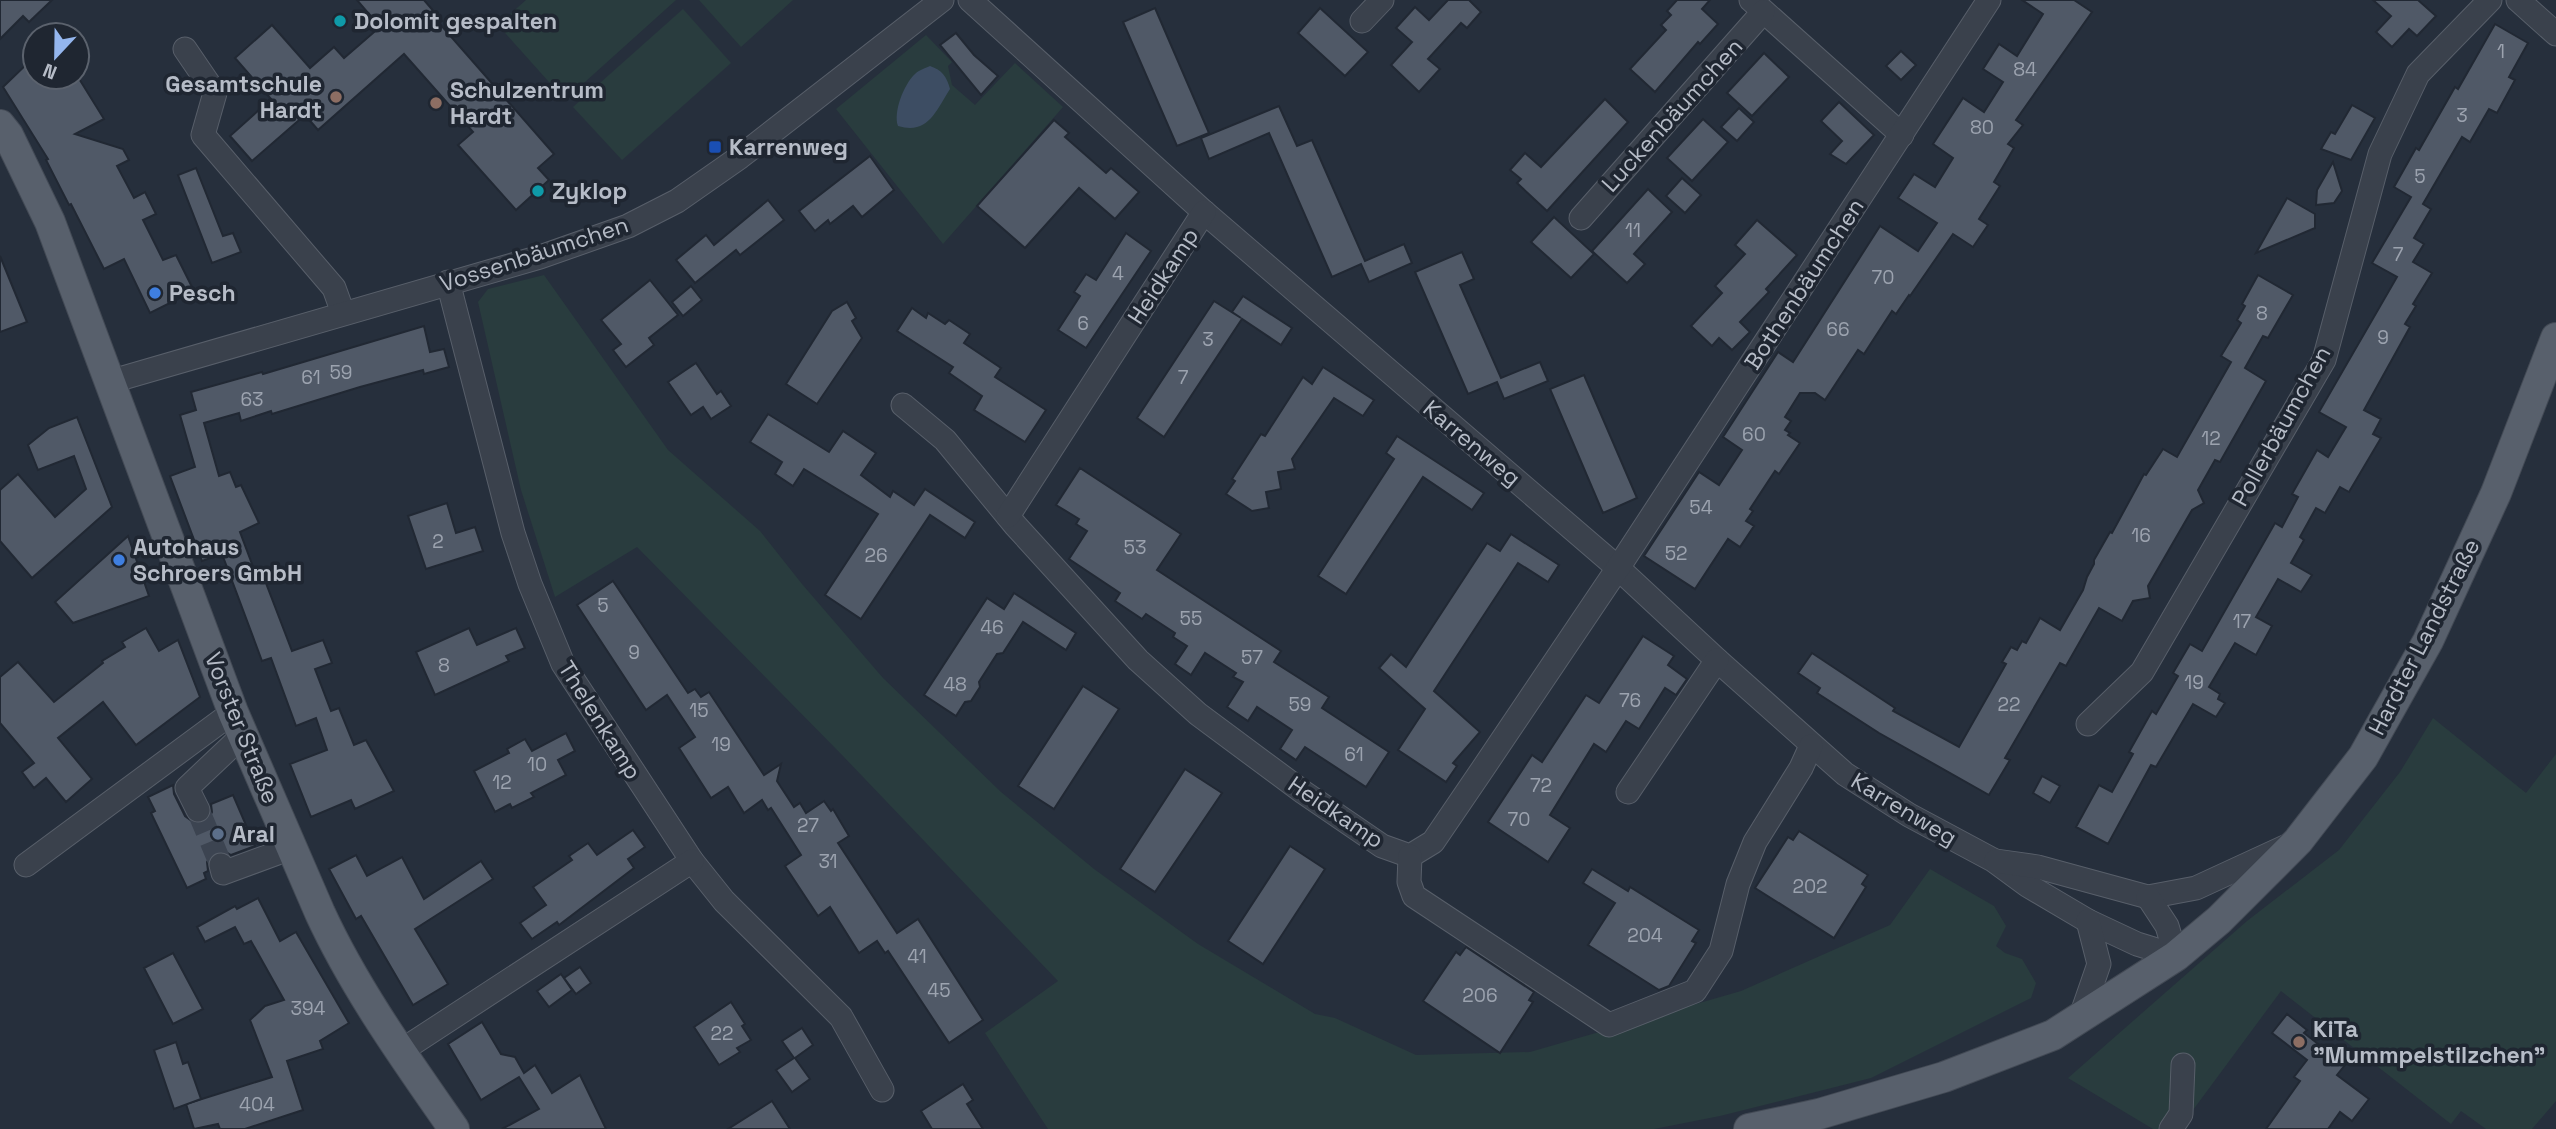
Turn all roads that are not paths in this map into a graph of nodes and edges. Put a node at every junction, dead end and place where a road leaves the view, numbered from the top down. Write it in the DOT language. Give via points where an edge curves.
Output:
graph roads {
  1 [pos="942,0"];
  2 [pos="970,0"];
  3 [pos="1382,0"];
  4 [pos="1989,0"];
  5 [pos="2490,0"];
  6 [pos="2518,0"];
  7 [pos="1757,6"];
  8 [pos="1362,21"];
  9 [pos="2556,34"];
  10 [pos="185,49"];
  11 [pos="0,125"];
  12 [pos="1902,135"];
  13 [pos="1204,212"];
  14 [pos="1581,218"];
  15 [pos="448,282"];
  16 [pos="344,313"];
  17 [pos="2556,338"];
  18 [pos="109,382"];
  19 [pos="903,405"];
  20 [pos="1008,516"];
  21 [pos="1618,568"];
  22 [pos="1717,660"];
  23 [pos="238,724"];
  24 [pos="2088,724"];
  25 [pos="1811,746"];
  26 [pos="1628,792"];
  27 [pos="198,810"];
  28 [pos="2298,841"];
  29 [pos="291,848"];
  30 [pos="1410,856"];
  31 [pos="1993,860"];
  32 [pos="692,861"];
  33 [pos="26,864"];
  34 [pos="221,865"];
  35 [pos="2148,897"];
  36 [pos="2088,921"];
  37 [pos="2176,956"];
  38 [pos="2081,1016"];
  39 [pos="401,1051"];
  40 [pos="2183,1065"];
  41 [pos="882,1090"];
  42 [pos="454,1129"];
  43 [pos="1749,1129"];
  44 [pos="2171,1129"];
  1 -- 15 [label="street, Vossenbäumchen" via="677,201 628,226"];
  2 -- 13 [label="street, Karrenweg"];
  3 -- 8 [label="street"];
  4 -- 12 [label="street, Bothenbäumchen"];
  5 -- 24 [label="street, Pollerbäumchen" via="2418,74 2386,142 2323,359 2142,672"];
  6 -- 9 [label="street"];
  7 -- 12 [label="street, Luckenbäumchen"];
  7 -- 14 [label="street, Luckenbäumchen"];
  10 -- 16 [label="street" via="215,93 203,135 334,288"];
  11 -- 18 [label="main road, Vorster Straße" via="50,222"];
  12 -- 21 [label="street, Bothenbäumchen"];
  13 -- 20 [label="street, Heidkamp"];
  13 -- 21 [label="street, Karrenweg"];
  15 -- 16 [label="street, Vossenbäumchen"];
  15 -- 32 [label="street, Thelenkamp" via="513,533 563,664"];
  16 -- 18 [label="street, Vossenbäumchen"];
  17 -- 28 [label="main road, Hardter Landstraße" via="2496,492 2427,641 2363,757"];
  18 -- 23 [label="main road, Vorster Straße"];
  19 -- 20 [label="street, Heidkamp" via="945,440"];
  20 -- 30 [label="street, Heidkamp" via="1138,660 1198,714 1382,846"];
  21 -- 22 [label="street, Karrenweg"];
  21 -- 30 [label="street, Heidkamp" via="1433,842"];
  22 -- 25 [label="street, Karrenweg"];
  22 -- 26 [label="street"];
  23 -- 27 [label="street" via="187,788"];
  23 -- 29 [label="main road, Vorster Straße"];
  23 -- 33 [label="street"];
  25 -- 30 [label="street" via="1755,842 1738,884 1721,951 1695,991 1609,1025 1414,895 1409,882"];
  25 -- 31 [label="street, Karrenweg" via="1844,774 1909,815"];
  28 -- 35 [label="street, Karrenweg" via="2196,888"];
  28 -- 37 [label="main road, Hardter Landstraße"];
  29 -- 34 [label="street" via="223,873"];
  29 -- 39 [label="main road, Vorster Straße" via="333,943"];
  31 -- 35 [label="street, Karrenweg" via="2038,867"];
  31 -- 36 [label="street, Karrenweg"];
  32 -- 39 [label="street"];
  32 -- 41 [label="street, Thelenkamp" via="724,901 841,1017"];
  35 -- 37 [label="street" via="2167,926"];
  36 -- 37 [label="street, Karrenweg"];
  36 -- 38 [label="street" via="2099,964"];
  37 -- 38 [label="main road, Hardter Landstraße"];
  38 -- 43 [label="main road, Hardter Landstraße" via="2053,1035 1977,1066 1819,1114"];
  39 -- 42 [label="main road, Vorster Straße"];
  40 -- 44 [label="street" via="2181,1114"];
}
